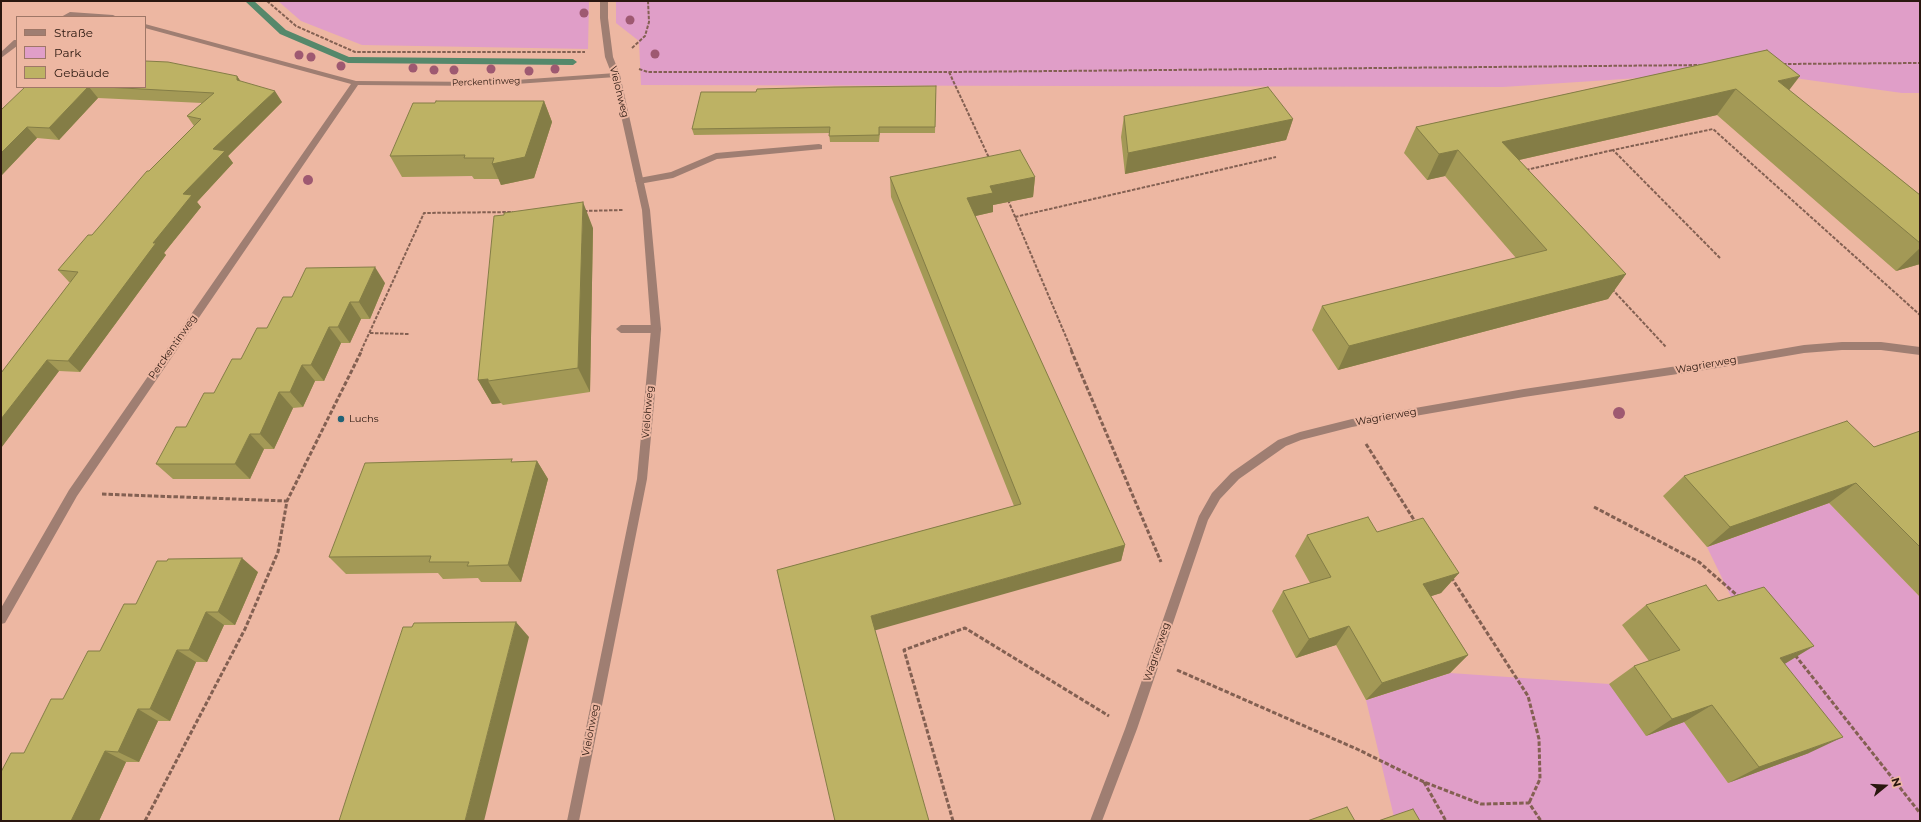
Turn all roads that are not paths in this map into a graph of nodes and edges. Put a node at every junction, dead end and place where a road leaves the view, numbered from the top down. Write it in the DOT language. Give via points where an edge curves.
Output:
graph roads {
  1 [pos="604,1"];
  2 [pos="67,16"];
  3 [pos="99,16"];
  4 [pos="146,26"];
  5 [pos="16,43"];
  6 [pos="1,56"];
  7 [pos="616,74"];
  8 [pos="356,83"];
  9 [pos="819,147"];
  10 [pos="639,181"];
  11 [pos="621,329"];
  12 [pos="656,329"];
  13 [pos="1920,351"];
  14 [pos="1,619"];
  15 [pos="573,821"];
  16 [pos="1096,821"];
  1 -- 7 [label="street, Vielohweg" via="609,57"];
  2 -- 3 [label="street"];
  4 -- 8 [label="street, Perckentinweg"];
  5 -- 6 [label="street"];
  7 -- 8 [label="street, Perckentinweg" via="487,84"];
  7 -- 10 [label="street, Vielohweg"];
  8 -- 14 [label="street, Perckentinweg" via="73,493"];
  9 -- 10 [label="street" via="716,156 673,175"];
  10 -- 12 [label="street, Vielohweg" via="646,210"];
  11 -- 12 [label="street"];
  12 -- 15 [label="street, Vielohweg" via="642,479"];
  13 -- 16 [label="street, Wagrierweg" via="1881,346 1804,349 1352,423 1282,443 1235,476 1216,496 1203,519 1131,729"];
}
